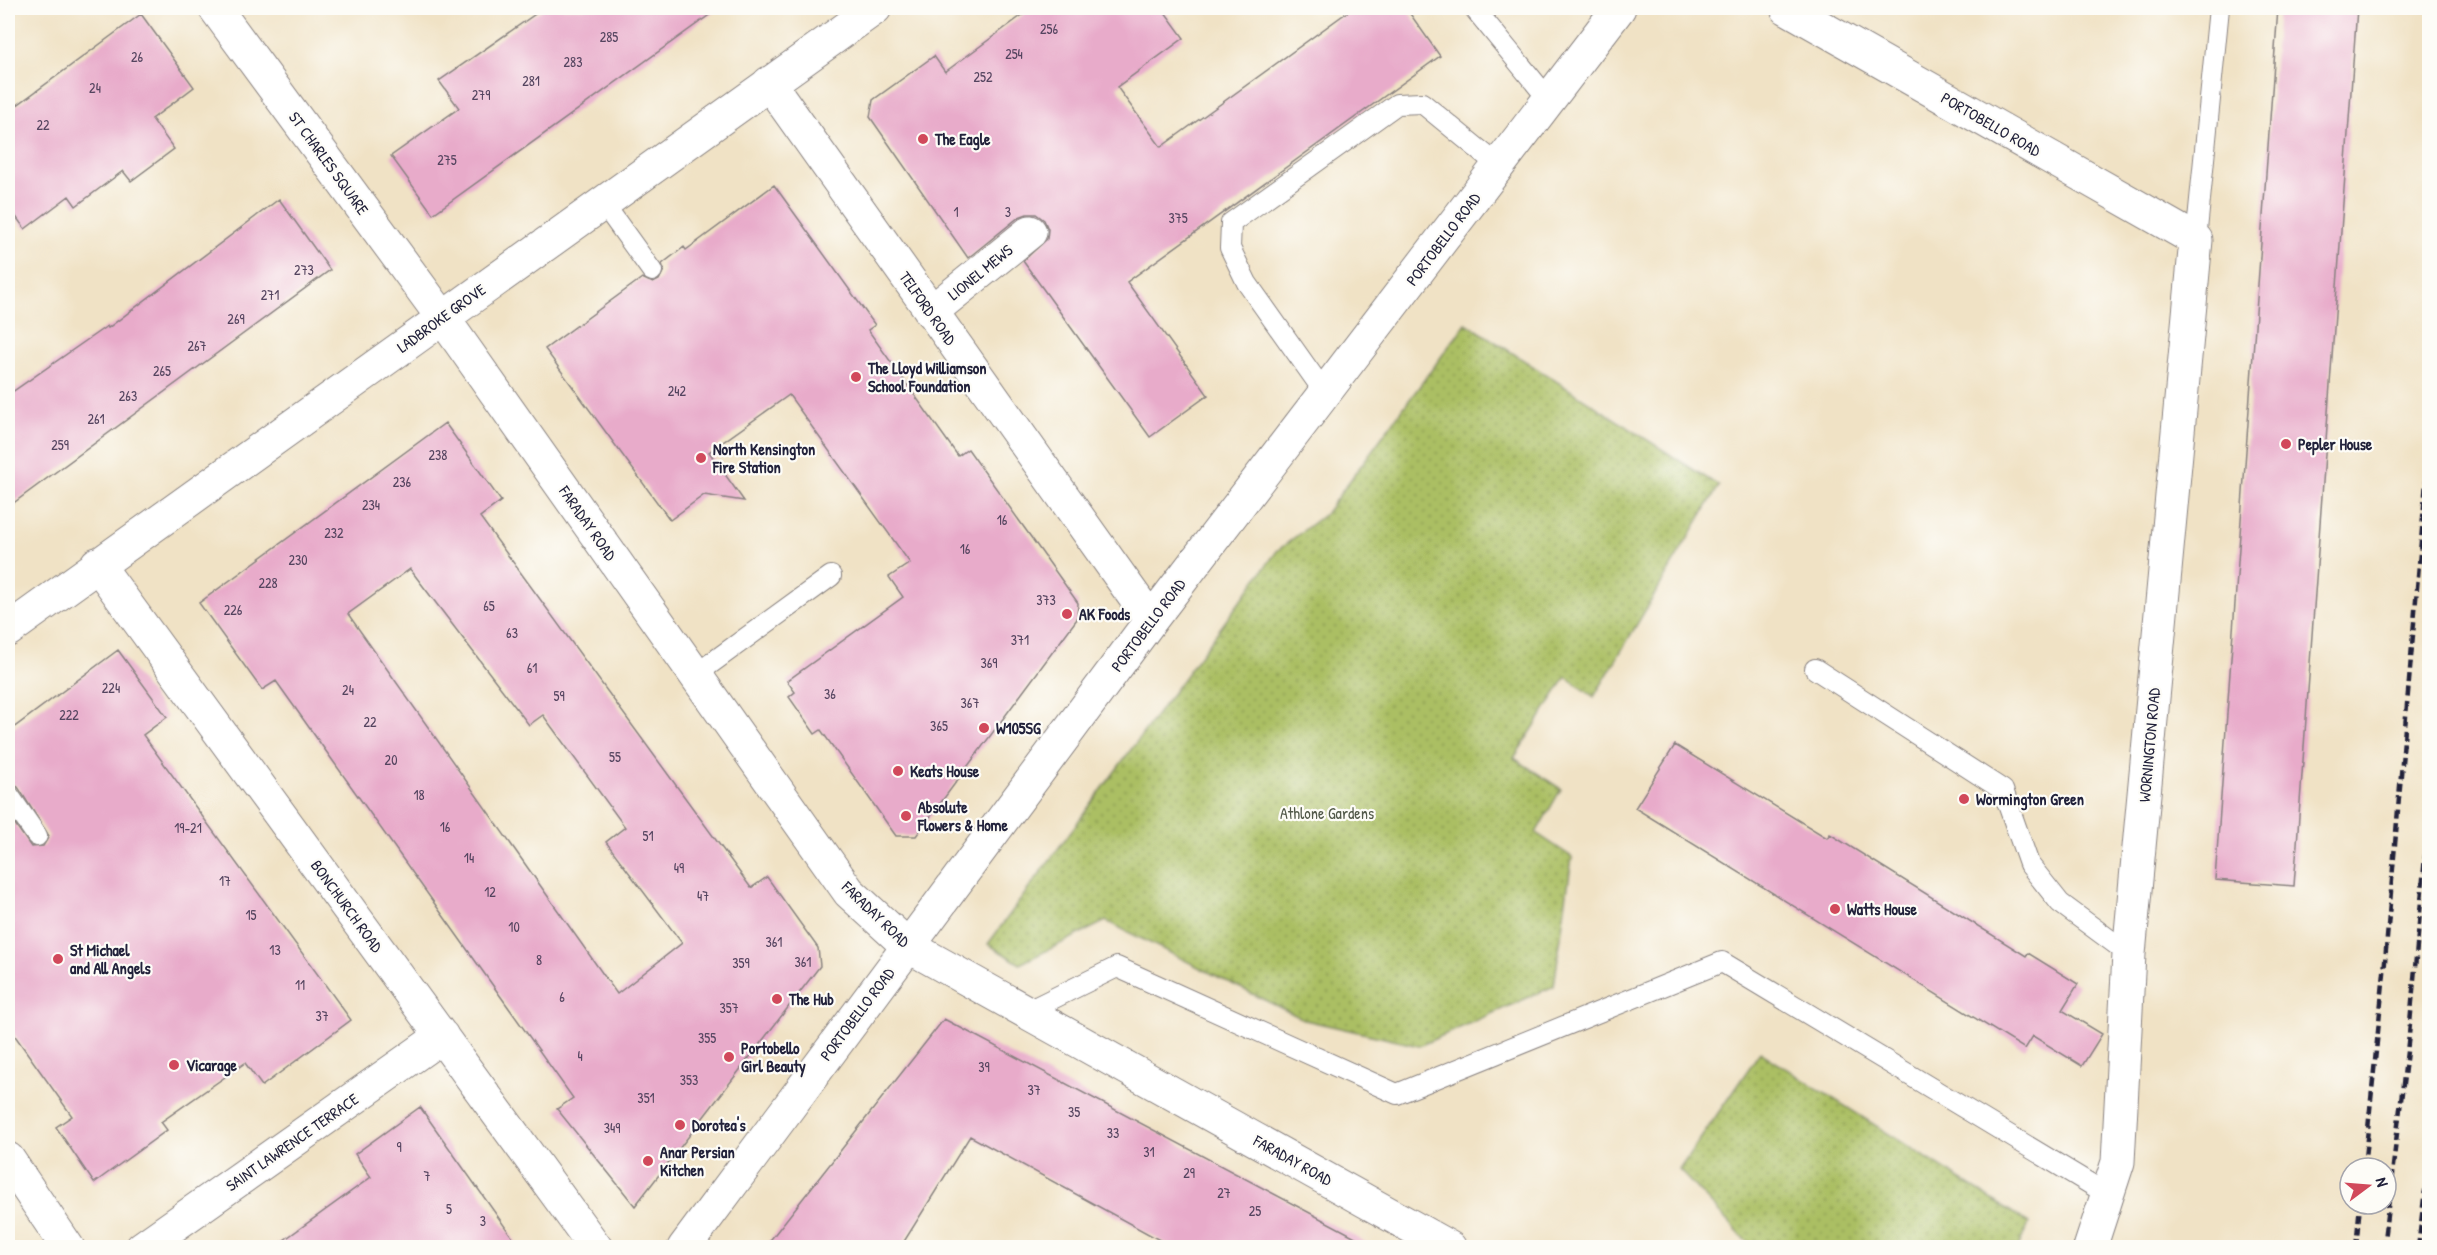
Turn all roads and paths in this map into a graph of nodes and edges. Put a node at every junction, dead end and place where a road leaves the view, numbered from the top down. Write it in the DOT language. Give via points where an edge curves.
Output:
graph roads {
  1 [pos="215,8"];
  2 [pos="875,8"];
  3 [pos="1474,8"];
  4 [pos="1619,8"];
  5 [pos="1787,8"];
  6 [pos="2219,8"];
  7 [pos="769,83"];
  8 [pos="1549,100"];
  9 [pos="1499,166"];
  10 [pos="603,203"];
  11 [pos="1030,232"];
  12 [pos="2196,240"];
  13 [pos="652,271"];
  14 [pos="931,312"];
  15 [pos="443,318"];
  16 [pos="1325,393"];
  17 [pos="97,564"];
  18 [pos="831,576"];
  19 [pos="1151,620"];
  20 [pos="8,630"];
  21 [pos="1815,669"];
  22 [pos="695,675"];
  23 [pos="8,794"];
  24 [pos="37,836"];
  25 [pos="908,946"];
  26 [pos="2129,954"];
  27 [pos="1026,1012"];
  28 [pos="442,1036"];
  29 [pos="8,1159"];
  30 [pos="2107,1194"];
  31 [pos="1413,1238"];
  32 [pos="69,1248"];
  33 [pos="142,1248"];
  34 [pos="596,1248"];
  35 [pos="684,1248"];
  36 [pos="1450,1248"];
  37 [pos="2090,1248"];
  1 -- 15 [label="street, ST CHARLES SQUARE"];
  2 -- 7 [label="street, LADBROKE GROVE"];
  3 -- 8 [label="lane"];
  4 -- 8 [label="street, PORTOBELLO ROAD"];
  5 -- 12 [label="street, PORTOBELLO ROAD"];
  6 -- 12 [label="lane"];
  7 -- 10 [label="street, LADBROKE GROVE"];
  7 -- 14 [label="street, TELFORD ROAD"];
  8 -- 9 [label="street, PORTOBELLO ROAD"];
  9 -- 16 [label="street, PORTOBELLO ROAD"];
  9 -- 16 [label="lane" via="1422,103 1397,104 1231,223 1230,248 1247,283"];
  10 -- 13 [label="lane"];
  10 -- 15 [label="street, LADBROKE GROVE"];
  11 -- 14 [label="street, LIONEL MEWS"];
  12 -- 26 [label="street, WORNINGTON ROAD"];
  14 -- 19 [label="street, TELFORD ROAD"];
  15 -- 17 [label="street, LADBROKE GROVE"];
  15 -- 22 [label="street, FARADAY ROAD"];
  16 -- 19 [label="street, PORTOBELLO ROAD"];
  17 -- 20 [label="street, LADBROKE GROVE"];
  17 -- 28 [label="street, BONCHURCH ROAD"];
  18 -- 22 [label="lane"];
  19 -- 25 [label="street, PORTOBELLO ROAD"];
  21 -- 26 [label="lane" via="2003,790 2029,864 2060,903"];
  22 -- 25 [label="street, FARADAY ROAD" via="849,892"];
  23 -- 24 [label="lane"];
  25 -- 27 [label="street, FARADAY ROAD"];
  25 -- 35 [label="street, PORTOBELLO ROAD"];
  26 -- 30 [label="street, WORNINGTON ROAD" via="2118,1162"];
  27 -- 30 [label="lane" via="1117,967 1397,1094 1722,962"];
  27 -- 31 [label="street, FARADAY ROAD"];
  28 -- 33 [label="street, SAINT LAWRENCE TERRACE"];
  28 -- 34 [label="street, BONCHURCH ROAD"];
  29 -- 32 [label="street"];
  30 -- 37 [label="street, WORNINGTON ROAD"];
  31 -- 36 [label="street, FARADAY ROAD"];
}
